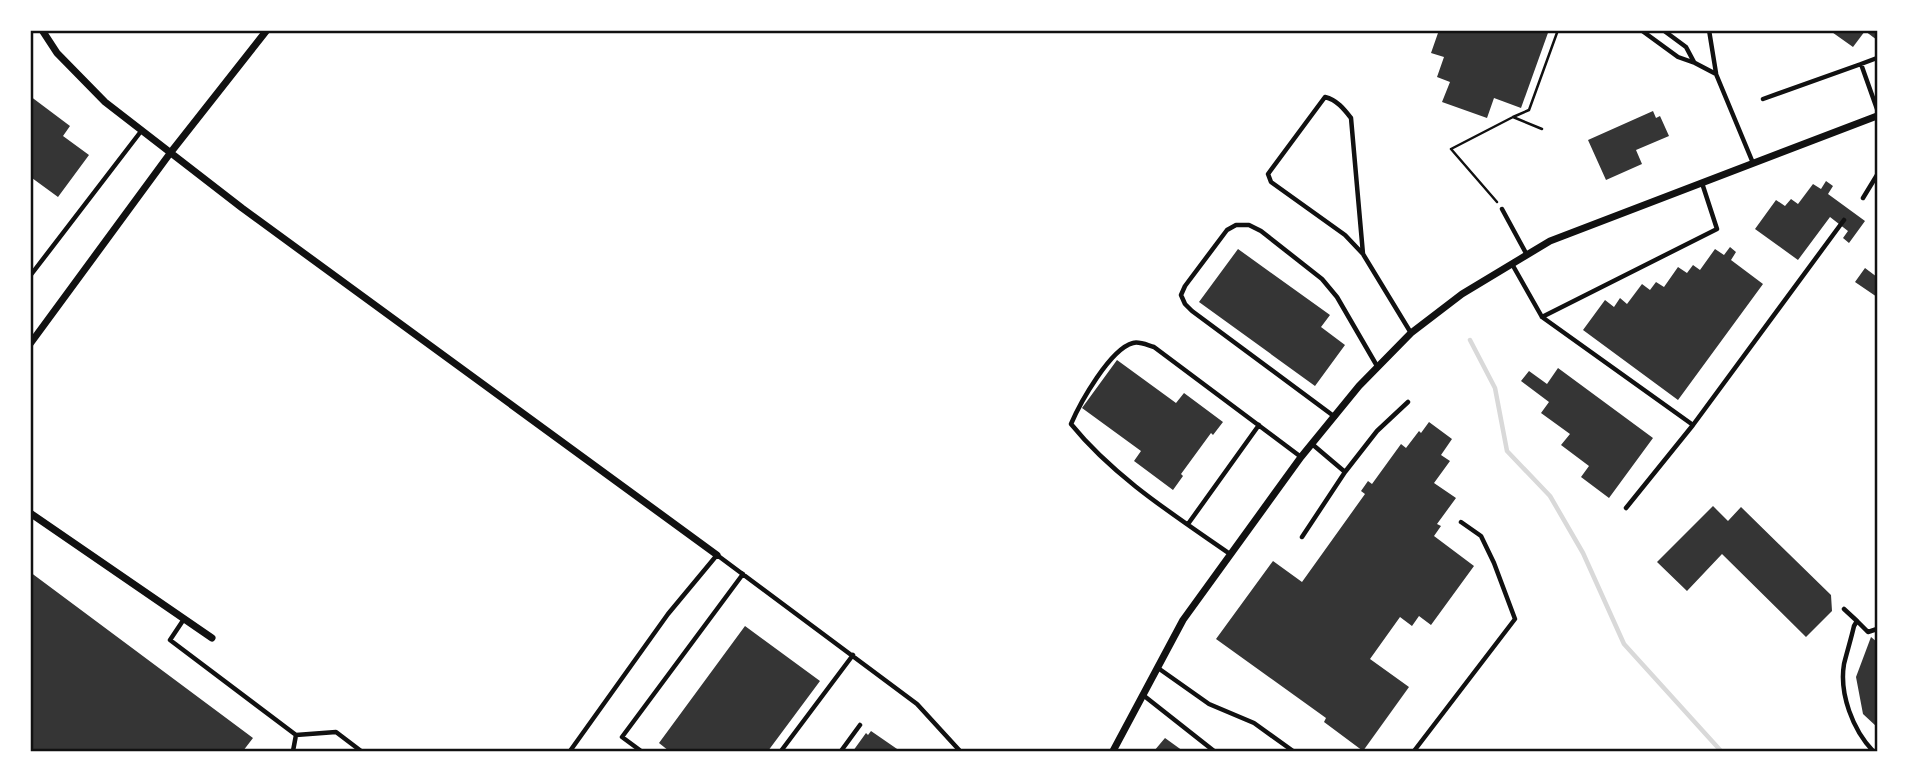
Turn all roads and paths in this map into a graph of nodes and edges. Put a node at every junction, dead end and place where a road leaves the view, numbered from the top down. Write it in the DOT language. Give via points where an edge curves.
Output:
graph roads {
  1 [pos="42,30"];
  2 [pos="267,30"];
  3 [pos="1558,30"];
  4 [pos="1641,30"];
  5 [pos="1663,30"];
  6 [pos="1709,30"];
  7 [pos="1877,58"];
  8 [pos="1695,63"];
  9 [pos="1861,64"];
  10 [pos="1716,74"];
  11 [pos="1763,99"];
  12 [pos="1877,109"];
  13 [pos="1877,116"];
  14 [pos="1513,117"];
  15 [pos="1542,129"];
  16 [pos="142,130"];
  17 [pos="171,152"];
  18 [pos="1753,163"];
  19 [pos="1877,175"];
  20 [pos="1702,182"];
  21 [pos="1863,198"];
  22 [pos="1502,209"];
  23 [pos="1844,219"];
  24 [pos="1363,254"];
  25 [pos="1527,255"];
  26 [pos="1512,264"];
  27 [pos="30,276"];
  28 [pos="1542,317"];
  29 [pos="1411,333"];
  30 [pos="30,344"];
  31 [pos="1378,367"];
  32 [pos="1408,402"];
  33 [pos="1335,418"];
  34 [pos="1259,425"];
  35 [pos="1693,425"];
  36 [pos="1312,444"];
  37 [pos="1301,457"];
  38 [pos="1345,472"];
  39 [pos="1626,508"];
  40 [pos="30,513"];
  41 [pos="1461,522"];
  42 [pos="1188,524"];
  43 [pos="1303,537"];
  44 [pos="717,555"];
  45 [pos="1231,555"];
  46 [pos="743,574"];
  47 [pos="1844,609"];
  48 [pos="184,619"];
  49 [pos="1857,621"];
  50 [pos="1877,629"];
  51 [pos="212,638"];
  52 [pos="853,655"];
  53 [pos="1157,668"];
  54 [pos="1143,695"];
  55 [pos="860,725"];
  56 [pos="296,736"];
  57 [pos="293,751"];
  58 [pos="361,751"];
  59 [pos="570,751"];
  60 [pos="641,751"];
  61 [pos="781,751"];
  62 [pos="841,751"];
  63 [pos="958,751"];
  64 [pos="1113,751"];
  65 [pos="1214,751"];
  66 [pos="1293,751"];
  67 [pos="1414,751"];
  68 [pos="1872,751"];
  1 -- 16 [label="street" via="57,53 105,103"];
  2 -- 17 [label="street"];
  3 -- 14 [label="path" via="1528,110"];
  4 -- 8 [label="lane" via="1678,57"];
  5 -- 8 [label="lane" via="1686,47"];
  6 -- 10 [label="lane"];
  7 -- 9 [label="lane"];
  8 -- 10 [label="lane"];
  9 -- 11 [label="lane"];
  9 -- 12 [label="lane"];
  10 -- 18 [label="lane"];
  13 -- 18 [label="street"];
  14 -- 15 [label="path"];
  14 -- 22 [label="path" via="1451,149"];
  16 -- 17 [label="street"];
  16 -- 27 [label="lane"];
  17 -- 30 [label="street"];
  17 -- 44 [label="street"];
  18 -- 20 [label="street"];
  19 -- 21 [label="lane"];
  20 -- 25 [label="street" via="1550,241"];
  20 -- 28 [label="lane" via="1717,229"];
  22 -- 25 [label="lane"];
  23 -- 35 [label="lane"];
  24 -- 24 [label="lane" via="1345,235 1270,182 1268,174 1325,97 1351,118"];
  24 -- 29 [label="lane"];
  25 -- 26 [label="street"];
  26 -- 28 [label="lane"];
  26 -- 29 [label="street"];
  28 -- 35 [label="lane"];
  29 -- 31 [label="street"];
  31 -- 33 [label="street"];
  31 -- 33 [label="lane" via="1322,279 1261,231 1249,225 1227,230 1185,286 1181,295 1185,304"];
  32 -- 38 [label="lane" via="1377,431"];
  33 -- 36 [label="street"];
  34 -- 37 [label="lane"];
  34 -- 42 [label="lane"];
  34 -- 42 [label="lane" via="1154,347 1136,342 1121,348 1082,400 1071,424 1089,447"];
  35 -- 39 [label="lane"];
  36 -- 37 [label="street"];
  36 -- 38 [label="lane"];
  37 -- 45 [label="street"];
  38 -- 43 [label="lane"];
  40 -- 48 [label="street"];
  41 -- 67 [label="lane" via="1480,536 1515,619"];
  42 -- 45 [label="lane"];
  44 -- 46 [label="lane"];
  44 -- 59 [label="lane" via="668,614"];
  45 -- 53 [label="street" via="1183,620"];
  46 -- 52 [label="lane"];
  46 -- 60 [label="lane" via="622,737"];
  47 -- 49 [label="lane"];
  48 -- 51 [label="street"];
  48 -- 56 [label="lane" via="170,639"];
  49 -- 50 [label="lane" via="1868,632"];
  49 -- 68 [label="lane" via="1844,667 1847,705"];
  52 -- 61 [label="lane"];
  52 -- 63 [label="lane" via="917,704"];
  53 -- 54 [label="street"];
  53 -- 66 [label="lane" via="1209,704 1254,723"];
  54 -- 64 [label="street"];
  54 -- 65 [label="lane"];
  55 -- 62 [label="lane"];
  56 -- 57 [label="lane"];
  56 -- 58 [label="lane" via="336,732"];
}
